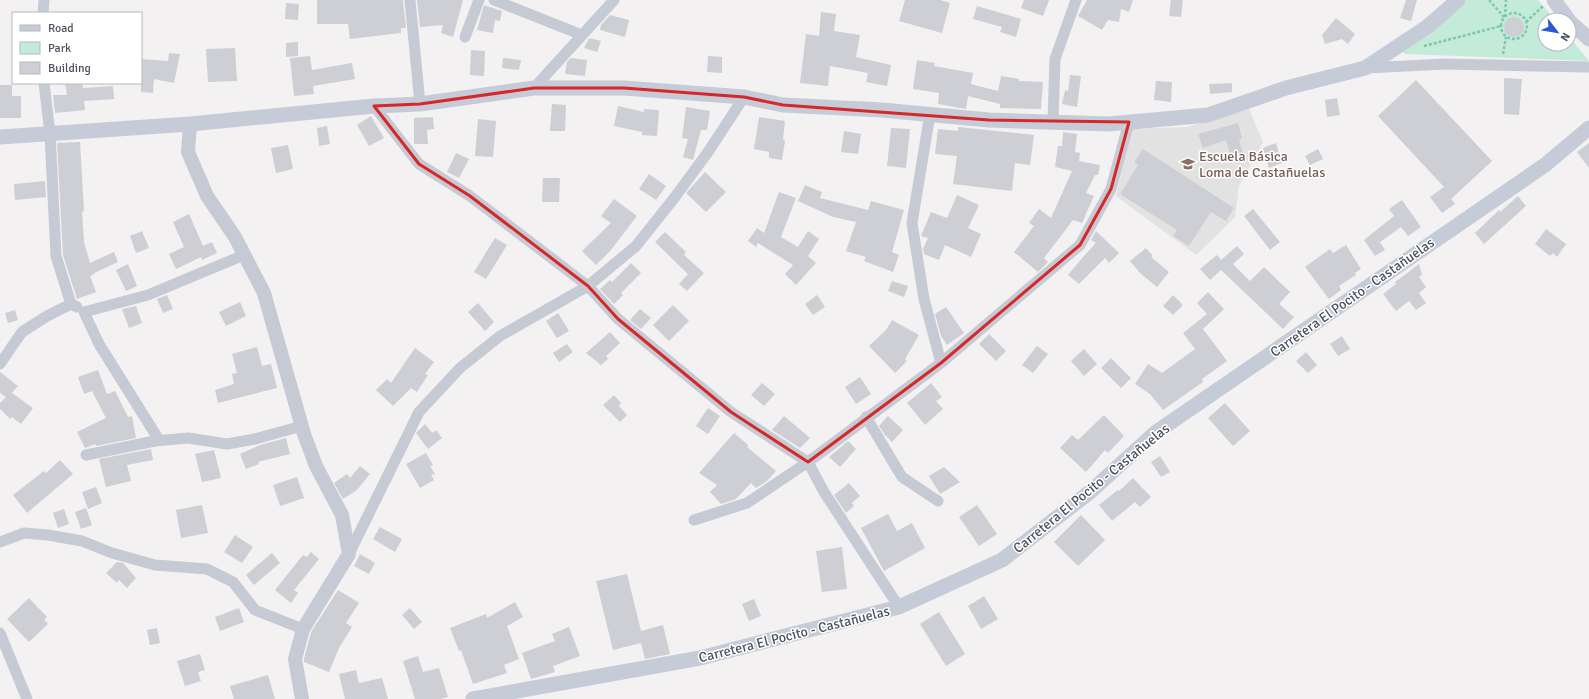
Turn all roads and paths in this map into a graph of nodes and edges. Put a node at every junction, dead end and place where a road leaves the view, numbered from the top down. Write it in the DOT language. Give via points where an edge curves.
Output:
graph roads {
  1 [pos="44,0"];
  2 [pos="410,0"];
  3 [pos="479,0"];
  4 [pos="494,0"];
  5 [pos="614,0"];
  6 [pos="1076,0"];
  7 [pos="1458,0"];
  8 [pos="1489,0"];
  9 [pos="1506,0"];
  10 [pos="1549,3"];
  11 [pos="43,12"];
  12 [pos="1504,17"];
  13 [pos="1526,22"];
  14 [pos="1501,26"];
  15 [pos="582,35"];
  16 [pos="465,37"];
  17 [pos="1506,37"];
  18 [pos="1589,39"];
  19 [pos="1418,48"];
  20 [pos="1503,58"];
  21 [pos="1589,67"];
  22 [pos="1365,68"];
  23 [pos="44,84"];
  24 [pos="534,88"];
  25 [pos="744,97"];
  26 [pos="420,104"];
  27 [pos="374,106"];
  28 [pos="930,114"];
  29 [pos="1053,121"];
  30 [pos="1129,122"];
  31 [pos="190,124"];
  32 [pos="1589,128"];
  33 [pos="50,134"];
  34 [pos="0,137"];
  35 [pos="244,255"];
  36 [pos="588,286"];
  37 [pos="71,304"];
  38 [pos="84,312"];
  39 [pos="941,363"];
  40 [pos="0,364"];
  41 [pos="866,417"];
  42 [pos="302,426"];
  43 [pos="159,440"];
  44 [pos="86,455"];
  45 [pos="808,462"];
  46 [pos="938,501"];
  47 [pos="694,520"];
  48 [pos="0,542"];
  49 [pos="349,554"];
  50 [pos="899,607"];
  51 [pos="303,629"];
  52 [pos="0,633"];
  53 [pos="27,699"];
  54 [pos="302,699"];
  55 [pos="473,699"];
  1 -- 11 [label="street"];
  2 -- 26 [label="street"];
  3 -- 16 [label="street"];
  4 -- 15 [label="street"];
  5 -- 15 [label="street"];
  6 -- 29 [label="street" via="1055,59"];
  7 -- 22 [label="main road" via="1427,27"];
  8 -- 12 [label="path"];
  9 -- 12 [label="path"];
  10 -- 13 [label="path"];
  10 -- 18 [label="main road"];
  12 -- 13 [label="path" via="1516,14"];
  12 -- 14 [label="path"];
  13 -- 17 [label="path" via="1526,30 1521,37"];
  14 -- 17 [label="path"];
  14 -- 19 [label="path"];
  15 -- 24 [label="street"];
  17 -- 20 [label="path"];
  21 -- 22 [label="street" via="1445,64"];
  22 -- 30 [label="main road" via="1286,88 1208,115"];
  23 -- 33 [label="street"];
  24 -- 25 [label="main road" via="624,88"];
  24 -- 26 [label="main road"];
  25 -- 28 [label="main road" via="783,105"];
  25 -- 36 [label="street" via="708,152 636,246"];
  26 -- 27 [label="main road"];
  27 -- 31 [label="main road"];
  27 -- 36 [label="street" via="419,164 470,196"];
  28 -- 29 [label="main road" via="990,120"];
  28 -- 39 [label="street" via="912,223 924,299"];
  29 -- 30 [label="main road" via="1109,124"];
  30 -- 39 [label="street" via="1111,189 1080,245"];
  31 -- 33 [label="main road"];
  31 -- 35 [label="street" via="188,152 207,196"];
  32 -- 50 [label="main road, Carretera El Pocito - Castañuelas" via="1545,164 1155,433 1090,492 1002,560"];
  33 -- 34 [label="main road"];
  33 -- 37 [label="street" via="56,256"];
  35 -- 38 [label="street" via="148,295"];
  35 -- 42 [label="street" via="264,293"];
  36 -- 45 [label="street" via="618,319 731,412"];
  36 -- 49 [label="street" via="500,336 460,368 419,412"];
  37 -- 38 [label="street"];
  37 -- 40 [label="street" via="22,332"];
  38 -- 43 [label="street" via="99,344"];
  39 -- 41 [label="street"];
  41 -- 45 [label="street"];
  41 -- 46 [label="street" via="902,477"];
  42 -- 43 [label="street" via="226,444 188,438"];
  42 -- 49 [label="street" via="316,466 342,515"];
  43 -- 44 [label="street"];
  45 -- 47 [label="street" via="746,504"];
  45 -- 50 [label="street" via="824,492"];
  48 -- 51 [label="street" via="24,533 48,535 82,541 156,565 207,569 233,582 255,610"];
  49 -- 51 [label="street"];
  50 -- 55 [label="main road, Carretera El Pocito - Castañuelas" via="700,658"];
  51 -- 54 [label="street" via="295,659"];
  52 -- 53 [label="street"];
}
